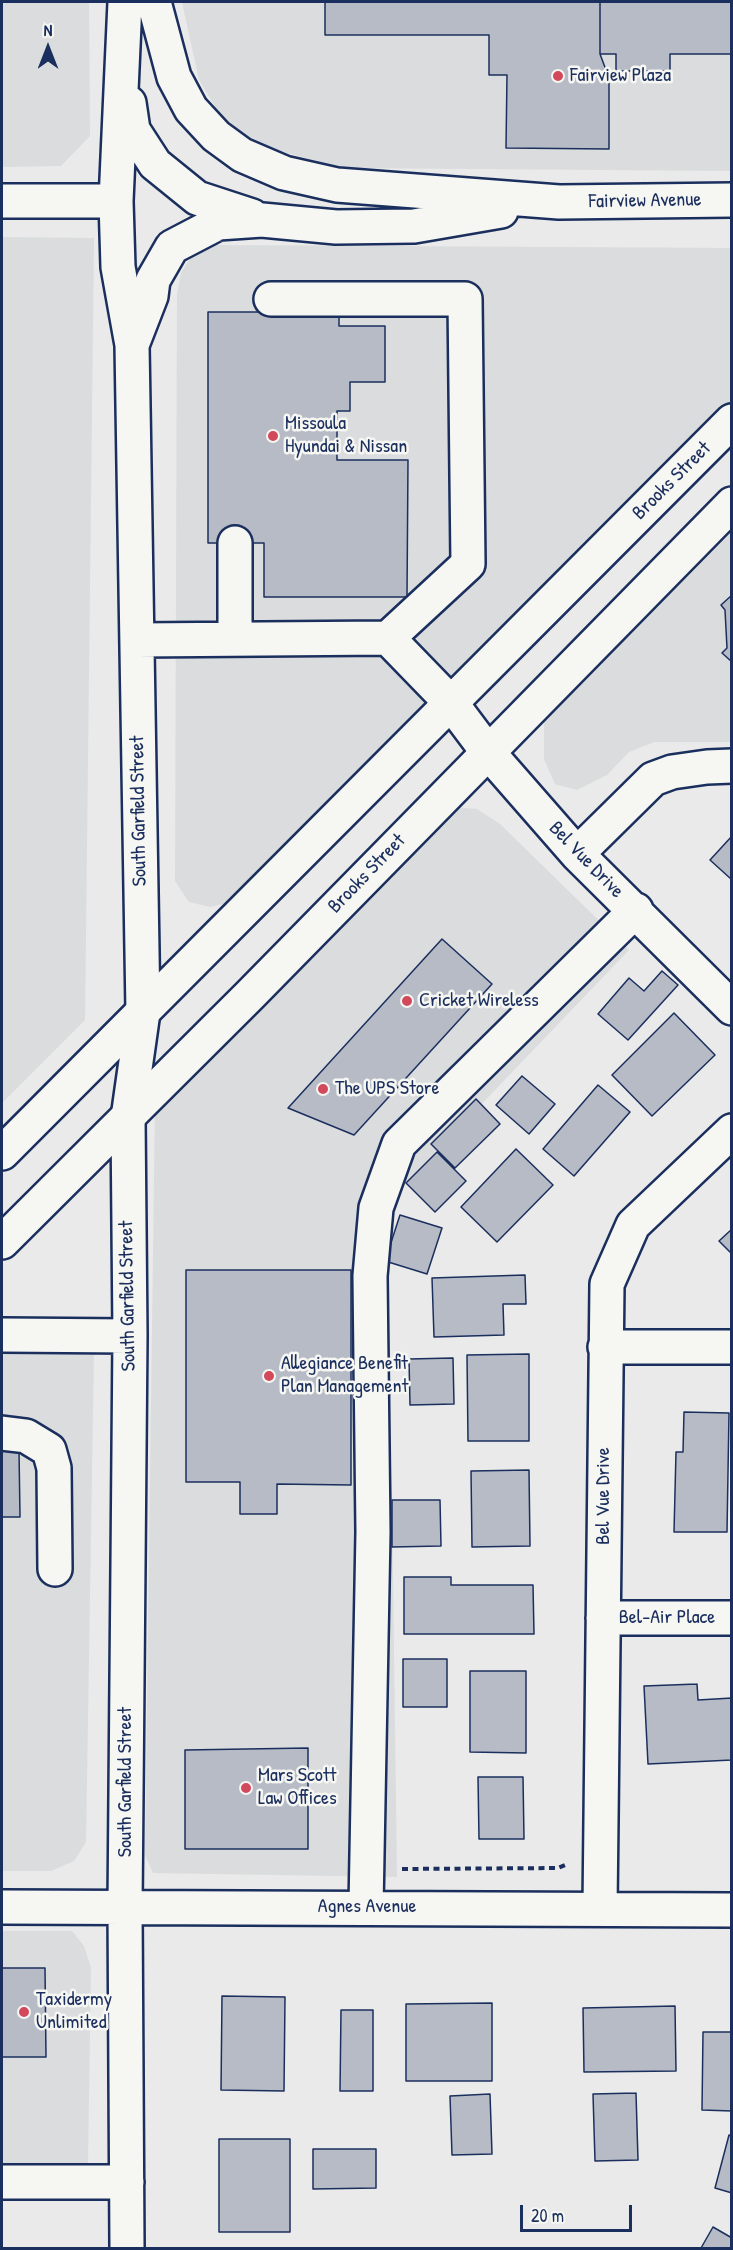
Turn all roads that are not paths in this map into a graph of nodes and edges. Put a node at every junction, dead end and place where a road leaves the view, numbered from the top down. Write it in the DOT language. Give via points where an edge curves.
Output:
graph roads {
  1 [pos="125,2"];
  2 [pos="154,2"];
  3 [pos="124,75"];
  4 [pos="732,200"];
  5 [pos="2,201"];
  6 [pos="116,201"];
  7 [pos="559,202"];
  8 [pos="262,220"];
  9 [pos="271,299"];
  10 [pos="132,345"];
  11 [pos="732,421"];
  12 [pos="732,504"];
  13 [pos="234,543"];
  14 [pos="234,638"];
  15 [pos="388,638"];
  16 [pos="137,640"];
  17 [pos="451,703"];
  18 [pos="487,751"];
  19 [pos="732,766"];
  20 [pos="577,854"];
  21 [pos="636,910"];
  22 [pos="732,1008"];
  23 [pos="143,1012"];
  24 [pos="128,1118"];
  25 [pos="732,1131"];
  26 [pos="2,1153"];
  27 [pos="2,1242"];
  28 [pos="2,1335"];
  29 [pos="130,1336"];
  30 [pos="605,1347"];
  31 [pos="732,1347"];
  32 [pos="2,1433"];
  33 [pos="55,1569"];
  34 [pos="603,1618"];
  35 [pos="732,1618"];
  36 [pos="2,1907"];
  37 [pos="125,1907"];
  38 [pos="366,1907"];
  39 [pos="600,1908"];
  40 [pos="732,1910"];
  41 [pos="2,2182"];
  42 [pos="127,2182"];
  43 [pos="127,2248"];
  1 -- 3 [label="main road"];
  2 -- 7 [label="main road" via="174,77 191,109 216,136 242,155 284,173 337,185"];
  3 -- 6 [label="main road"];
  3 -- 8 [label="main road" via="134,130 154,164 197,198"];
  4 -- 7 [label="main road, Fairview Avenue"];
  5 -- 6 [label="main road"];
  6 -- 10 [label="main road" via="118,267"];
  7 -- 8 [label="main road" via="414,226 336,227"];
  8 -- 10 [label="main road" via="218,223 172,247 153,280 151,296"];
  9 -- 15 [label="main road" via="465,299 468,564"];
  10 -- 16 [label="main road, South Garfield Street"];
  11 -- 17 [label="main road, Brooks Street"];
  12 -- 18 [label="main road, Brooks Street"];
  13 -- 14 [label="main road"];
  14 -- 15 [label="main road"];
  14 -- 16 [label="main road"];
  15 -- 17 [label="main road, Bel Vue Drive"];
  16 -- 23 [label="main road, South Garfield Street"];
  17 -- 18 [label="main road, Bel Vue Drive"];
  17 -- 23 [label="main road, Brooks Street"];
  18 -- 20 [label="main road, Bel Vue Drive"];
  18 -- 24 [label="main road, Brooks Street"];
  19 -- 20 [label="main road" via="683,770 653,779"];
  20 -- 21 [label="main road, Bel Vue Drive"];
  21 -- 22 [label="main road, Bel Vue Drive"];
  21 -- 38 [label="main road" via="399,1144 375,1208 370,1276 373,1542"];
  23 -- 24 [label="main road, South Garfield Street"];
  23 -- 26 [label="main road, Brooks Street"];
  24 -- 27 [label="main road, Brooks Street"];
  24 -- 29 [label="main road, South Garfield Street"];
  25 -- 30 [label="main road, Bel Vue Drive" via="633,1225 607,1284"];
  28 -- 29 [label="main road"];
  29 -- 37 [label="main road, South Garfield Street"];
  30 -- 31 [label="main road"];
  30 -- 34 [label="main road, Bel Vue Drive"];
  32 -- 33 [label="main road" via="26,1436 49,1450 54,1468"];
  34 -- 35 [label="main road, Bel-Air Place"];
  34 -- 39 [label="main road, Bel Vue Drive"];
  36 -- 37 [label="main road, Agnes Avenue"];
  37 -- 38 [label="main road, Agnes Avenue"];
  37 -- 42 [label="main road, South Garfield Street"];
  38 -- 39 [label="main road, Agnes Avenue"];
  39 -- 40 [label="main road, Agnes Avenue"];
  41 -- 42 [label="main road"];
  42 -- 43 [label="main road, South Garfield Street"];
}
